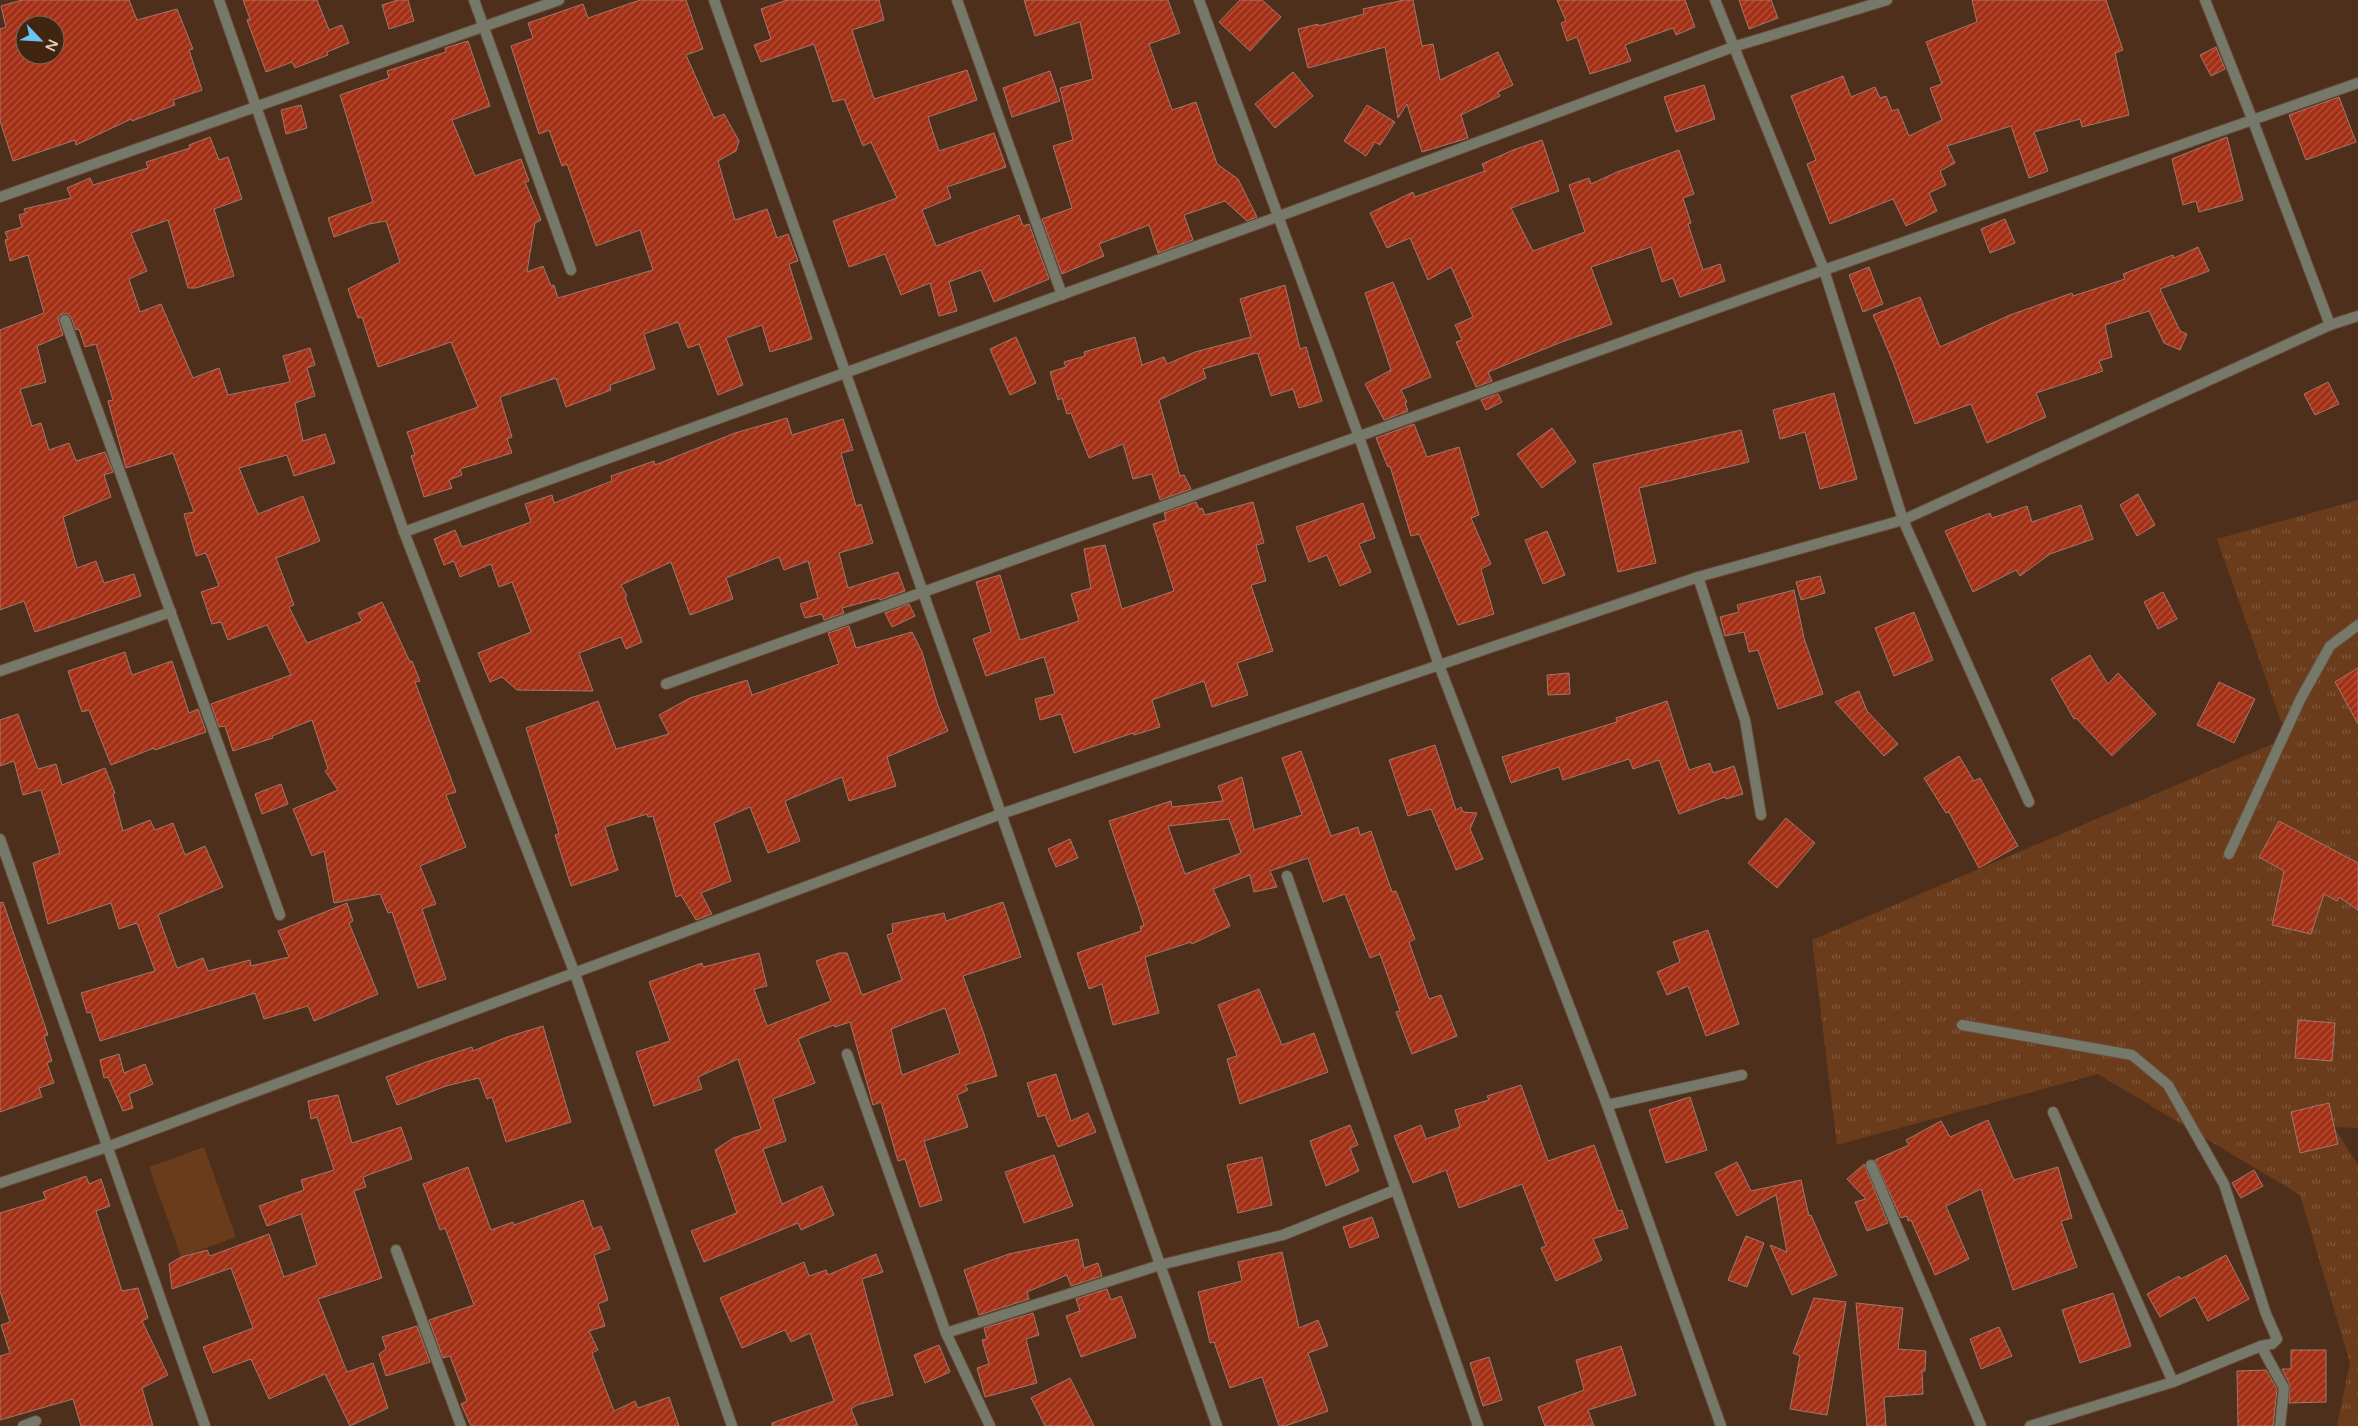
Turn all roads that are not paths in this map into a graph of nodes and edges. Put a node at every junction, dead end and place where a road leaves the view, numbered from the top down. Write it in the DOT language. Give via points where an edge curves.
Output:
graph roads {
  1 [pos="219,0"];
  2 [pos="474,0"];
  3 [pos="559,0"];
  4 [pos="714,0"];
  5 [pos="956,0"];
  6 [pos="1199,0"];
  7 [pos="1715,0"];
  8 [pos="1886,0"];
  9 [pos="2205,0"];
  10 [pos="483,27"];
  11 [pos="1733,48"];
  12 [pos="2358,83"];
  13 [pos="254,107"];
  14 [pos="2254,121"];
  15 [pos="0,197"];
  16 [pos="1277,217"];
  17 [pos="571,270"];
  18 [pos="1824,270"];
  19 [pos="1062,295"];
  20 [pos="2358,316"];
  21 [pos="65,320"];
  22 [pos="2330,325"];
  23 [pos="846,373"];
  24 [pos="1359,437"];
  25 [pos="1903,520"];
  26 [pos="404,532"];
  27 [pos="1698,577"];
  28 [pos="922,591"];
  29 [pos="171,612"];
  30 [pos="2358,624"];
  31 [pos="1439,665"];
  32 [pos="0,671"];
  33 [pos="666,684"];
  34 [pos="2029,802"];
  35 [pos="1001,814"];
  36 [pos="1761,815"];
  37 [pos="0,839"];
  38 [pos="2229,854"];
  39 [pos="1287,876"];
  40 [pos="280,915"];
  41 [pos="574,974"];
  42 [pos="1962,1026"];
  43 [pos="847,1054"];
  44 [pos="1742,1075"];
  45 [pos="1607,1105"];
  46 [pos="2053,1112"];
  47 [pos="107,1147"];
  48 [pos="1871,1165"];
  49 [pos="0,1183"];
  50 [pos="1395,1190"];
  51 [pos="396,1250"];
  52 [pos="1160,1265"];
  53 [pos="946,1333"];
  54 [pos="2261,1346"];
  55 [pos="2173,1382"];
  56 [pos="36,1421"];
  57 [pos="23,1426"];
  58 [pos="205,1426"];
  59 [pos="461,1426"];
  60 [pos="732,1426"];
  61 [pos="990,1426"];
  62 [pos="1217,1426"];
  63 [pos="1478,1426"];
  64 [pos="1721,1426"];
  65 [pos="1981,1426"];
  66 [pos="2030,1426"];
  67 [pos="2280,1426"];
  1 -- 13 [label="street"];
  2 -- 10 [label="street"];
  3 -- 10 [label="street"];
  4 -- 23 [label="street"];
  5 -- 19 [label="street"];
  6 -- 16 [label="street"];
  7 -- 11 [label="street"];
  8 -- 11 [label="street"];
  9 -- 14 [label="street"];
  10 -- 13 [label="street"];
  10 -- 17 [label="street"];
  11 -- 16 [label="street"];
  11 -- 18 [label="street"];
  12 -- 14 [label="street"];
  13 -- 15 [label="street"];
  13 -- 26 [label="street"];
  14 -- 18 [label="street"];
  14 -- 22 [label="street"];
  16 -- 19 [label="street"];
  16 -- 24 [label="street"];
  18 -- 24 [label="street"];
  18 -- 25 [label="street"];
  19 -- 23 [label="street"];
  20 -- 22 [label="street"];
  21 -- 29 [label="street"];
  22 -- 25 [label="street"];
  23 -- 26 [label="street"];
  23 -- 28 [label="street"];
  24 -- 28 [label="street"];
  24 -- 31 [label="street"];
  25 -- 27 [label="street"];
  25 -- 34 [label="street"];
  26 -- 41 [label="street"];
  27 -- 31 [label="street"];
  27 -- 36 [label="street" via="1745,720"];
  28 -- 33 [label="street"];
  28 -- 35 [label="street"];
  29 -- 32 [label="street"];
  29 -- 40 [label="street"];
  30 -- 38 [label="street" via="2330,646"];
  31 -- 35 [label="street"];
  31 -- 45 [label="street"];
  35 -- 41 [label="street"];
  35 -- 52 [label="street"];
  37 -- 47 [label="street"];
  39 -- 50 [label="street"];
  41 -- 47 [label="street"];
  41 -- 60 [label="street"];
  42 -- 54 [label="street" via="2132,1055 2168,1085 2224,1184 2277,1339 2272,1344"];
  43 -- 53 [label="street"];
  44 -- 45 [label="street"];
  45 -- 64 [label="street"];
  46 -- 55 [label="street"];
  47 -- 49 [label="street"];
  47 -- 58 [label="street"];
  48 -- 65 [label="street"];
  50 -- 52 [label="street" via="1282,1235"];
  50 -- 63 [label="street"];
  51 -- 59 [label="street"];
  52 -- 53 [label="street"];
  52 -- 62 [label="street"];
  53 -- 61 [label="street"];
  54 -- 55 [label="street"];
  54 -- 67 [label="street" via="2284,1388"];
  55 -- 66 [label="street"];
  56 -- 57 [label="street"];
}
